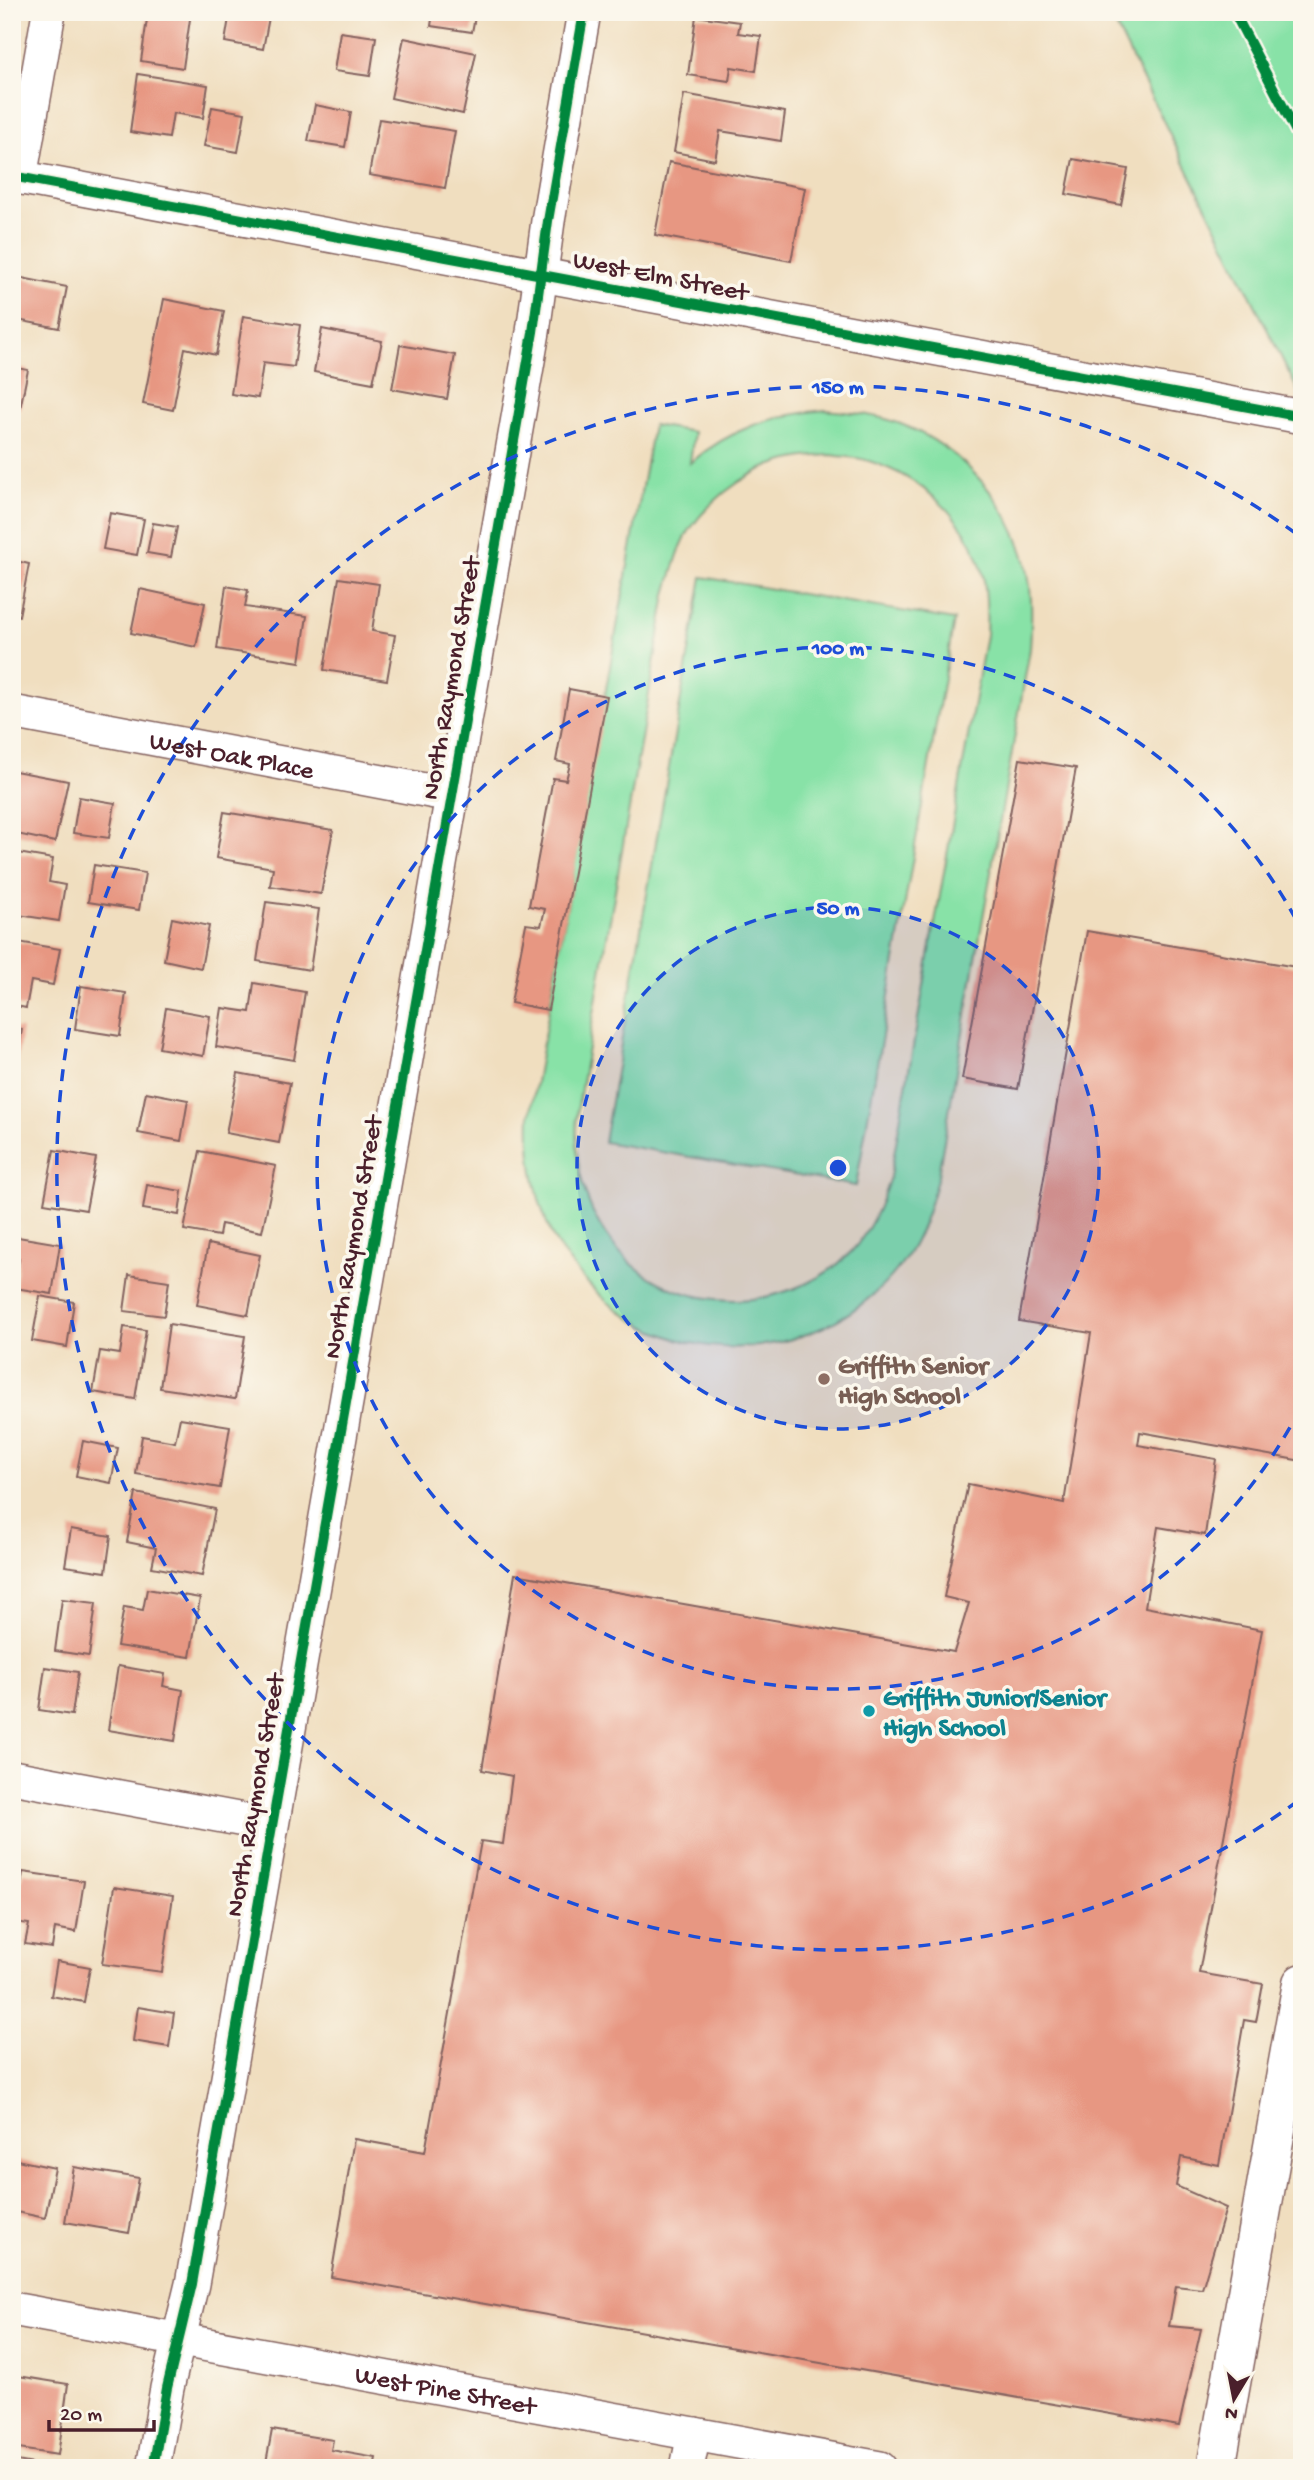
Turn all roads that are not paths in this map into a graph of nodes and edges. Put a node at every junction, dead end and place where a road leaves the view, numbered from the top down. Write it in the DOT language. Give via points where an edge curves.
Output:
graph roads {
  1 [pos="50,12"];
  2 [pos="584,12"];
  3 [pos="16,177"];
  4 [pos="540,275"];
  5 [pos="1302,416"];
  6 [pos="12,712"];
  7 [pos="451,795"];
  8 [pos="12,1777"];
  9 [pos="271,1825"];
  10 [pos="1302,1983"];
  11 [pos="12,2309"];
  12 [pos="179,2340"];
  13 [pos="694,2434"];
  14 [pos="153,2468"];
  15 [pos="687,2468"];
  16 [pos="880,2468"];
  17 [pos="1216,2468"];
  1 -- 3 [label="street"];
  2 -- 4 [label="street, North Raymond Street"];
  3 -- 4 [label="street, West Elm Street"];
  4 -- 5 [label="street, West Elm Street"];
  4 -- 7 [label="street, North Raymond Street"];
  6 -- 7 [label="street, West Oak Place"];
  7 -- 9 [label="street, North Raymond Street"];
  8 -- 9 [label="street"];
  9 -- 12 [label="street, North Raymond Street"];
  10 -- 17 [label="street"];
  11 -- 12 [label="street, West Pine Street"];
  12 -- 13 [label="street, West Pine Street"];
  12 -- 14 [label="street, North Raymond Street"];
  13 -- 15 [label="street"];
  13 -- 16 [label="street, West Pine Street"];
}
